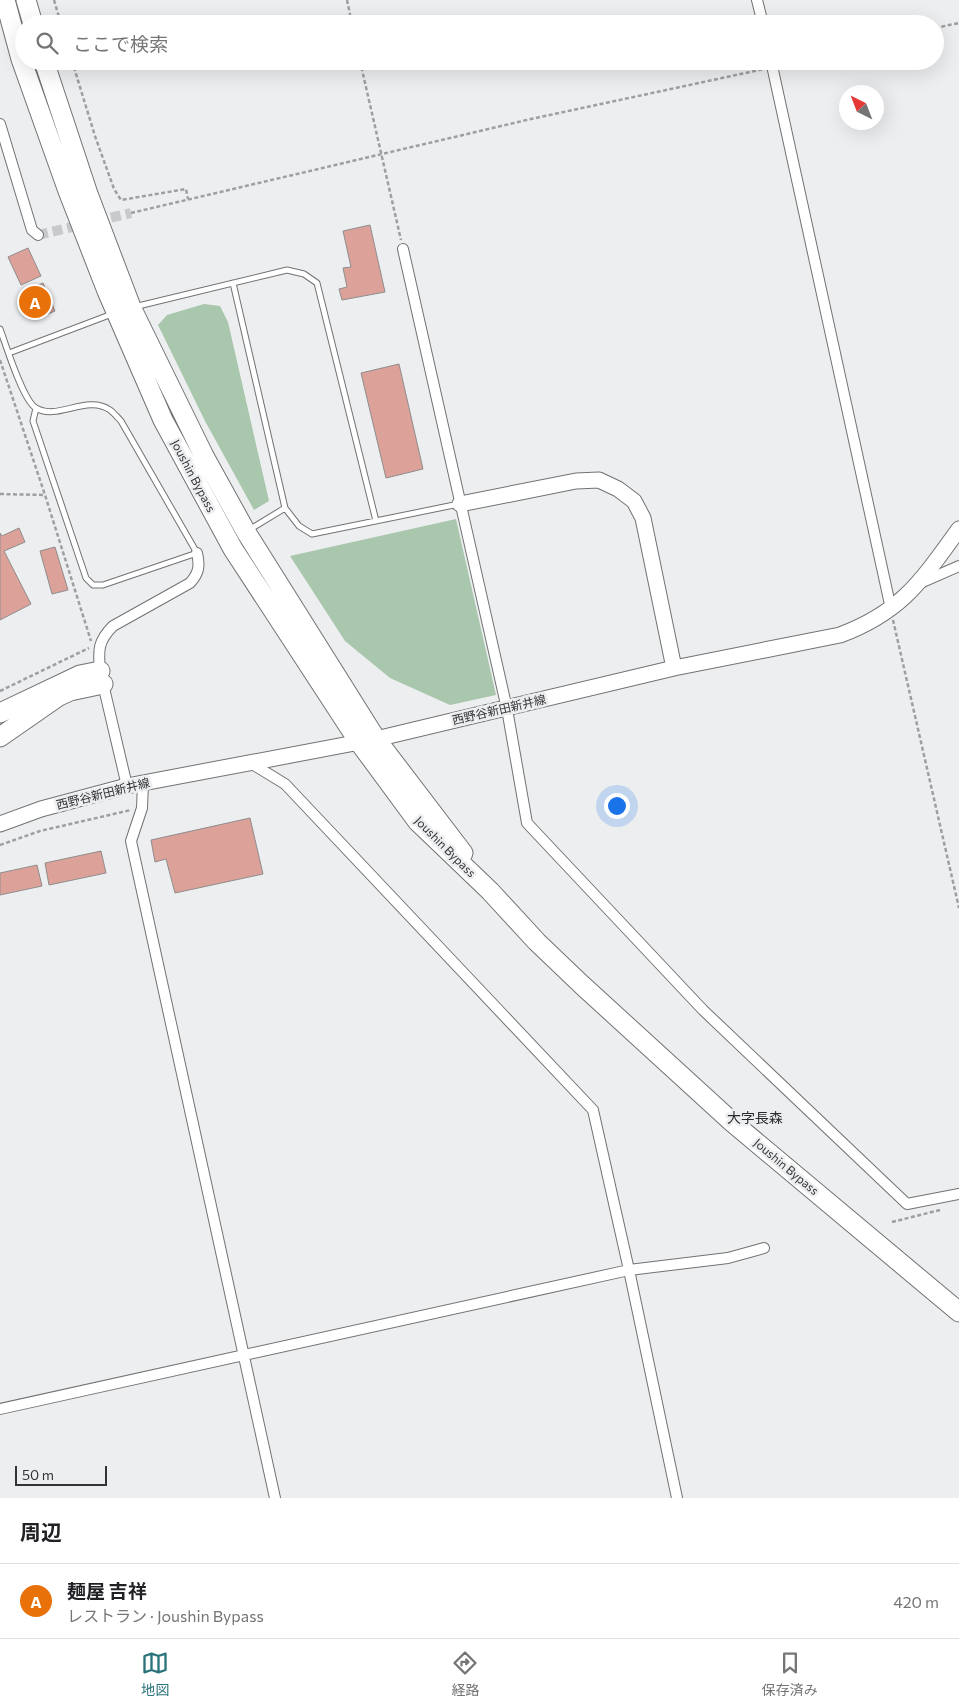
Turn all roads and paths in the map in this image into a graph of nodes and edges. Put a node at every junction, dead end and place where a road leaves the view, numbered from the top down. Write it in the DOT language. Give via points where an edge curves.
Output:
graph roads {
  1 [pos="5,0"];
  2 [pos="26,0"];
  3 [pos="54,0"];
  4 [pos="347,0"];
  5 [pos="757,0"];
  6 [pos="30,15"];
  7 [pos="58,15"];
  8 [pos="350,15"];
  9 [pos="761,15"];
  10 [pos="959,24"];
  11 [pos="944,26"];
  12 [pos="15,37"];
  13 [pos="25,70"];
  14 [pos="47,70"];
  15 [pos="75,70"];
  16 [pos="362,70"];
  17 [pos="746,70"];
  18 [pos="773,70"];
  19 [pos="0,124"];
  20 [pos="380,155"];
  21 [pos="188,199"];
  22 [pos="131,213"];
  23 [pos="38,235"];
  24 [pos="403,249"];
  25 [pos="233,283"];
  26 [pos="123,310"];
  27 [pos="0,329"];
  28 [pos="9,353"];
  29 [pos="0,360"];
  30 [pos="36,408"];
  31 [pos="0,494"];
  32 [pos="45,495"];
  33 [pos="460,504"];
  34 [pos="285,508"];
  35 [pos="376,521"];
  36 [pos="959,529"];
  37 [pos="246,532"];
  38 [pos="197,553"];
  39 [pos="959,566"];
  40 [pos="918,585"];
  41 [pos="891,609"];
  42 [pos="674,668"];
  43 [pos="101,677"];
  44 [pos="0,691"];
  45 [pos="507,708"];
  46 [pos="0,713"];
  47 [pos="0,738"];
  48 [pos="367,741"];
  49 [pos="249,762"];
  50 [pos="143,784"];
  51 [pos="127,786"];
  52 [pos="142,808"];
  53 [pos="0,824"];
  54 [pos="0,845"];
  55 [pos="959,908"];
  56 [pos="959,1194"];
  57 [pos="940,1210"];
  58 [pos="892,1222"];
  59 [pos="764,1248"];
  60 [pos="629,1270"];
  61 [pos="959,1312"];
  62 [pos="244,1356"];
  63 [pos="0,1409"];
  64 [pos="275,1498"];
  65 [pos="677,1498"];
  1 -- 12 [label="highway, Joushin Bypass"];
  2 -- 6 [label="highway"];
  3 -- 7 [label="path"];
  4 -- 8 [label="path"];
  5 -- 9 [label="street"];
  10 -- 11 [label="path"];
  13 -- 26 [label="highway, Joushin Bypass"];
  14 -- 26 [label="highway, Joushin Bypass"];
  15 -- 21 [label="path" via="95,136 120,200 186,189"];
  16 -- 20 [label="path"];
  17 -- 20 [label="path"];
  18 -- 41 [label="street"];
  19 -- 23 [label="street" via="32,230"];
  20 -- 21 [label="path"];
  20 -- 24 [label="path"];
  21 -- 22 [label="path"];
  24 -- 33 [label="street"];
  25 -- 26 [label="lane"];
  25 -- 34 [label="lane"];
  25 -- 35 [label="lane" via="287,270 304,274 317,283"];
  26 -- 28 [label="lane"];
  26 -- 37 [label="highway, Joushin Bypass"];
  26 -- 48 [label="highway, Joushin Bypass" via="163,420 233,549"];
  27 -- 28 [label="lane"];
  28 -- 30 [label="lane" via="27,398"];
  29 -- 32 [label="path"];
  30 -- 38 [label="lane" via="48,412 98,405 110,410 121,421"];
  30 -- 38 [label="lane" via="33,421 86,578 93,585 103,585"];
  31 -- 32 [label="path"];
  32 -- 44 [label="path" via="93,647"];
  33 -- 35 [label="lane"];
  33 -- 42 [label="main road" via="576,481 599,480 634,501 643,518"];
  33 -- 45 [label="street"];
  34 -- 35 [label="lane" via="299,526 312,534"];
  34 -- 37 [label="lane"];
  36 -- 40 [label="main road, 西野谷新田新井線"];
  37 -- 48 [label="highway, Joushin Bypass"];
  38 -- 43 [label="street" via="198,574 190,583 124,619 105,634 98,654"];
  39 -- 40 [label="street"];
  40 -- 41 [label="main road, 西野谷新田新井線"];
  41 -- 42 [label="main road, 西野谷新田新井線" via="840,635"];
  41 -- 55 [label="path"];
  42 -- 45 [label="main road, 西野谷新田新井線"];
  43 -- 46 [label="highway" via="80,675"];
  43 -- 47 [label="highway" via="60,696"];
  43 -- 51 [label="street"];
  45 -- 48 [label="main road, 西野谷新田新井線"];
  45 -- 56 [label="street" via="527,823 703,1010 907,1204"];
  48 -- 49 [label="main road, 西野谷新田新井線"];
  48 -- 61 [label="highway, Joushin Bypass" via="418,822 544,948 732,1122"];
  49 -- 50 [label="main road, 西野谷新田新井線"];
  49 -- 60 [label="street" via="285,784 593,1110"];
  50 -- 51 [label="main road, 西野谷新田新井線"];
  50 -- 52 [label="street"];
  51 -- 53 [label="main road, 西野谷新田新井線" via="41,809"];
  52 -- 54 [label="path" via="40,831"];
  52 -- 62 [label="street" via="131,841"];
  57 -- 58 [label="path"];
  59 -- 60 [label="street" via="728,1258"];
  60 -- 62 [label="street"];
  60 -- 65 [label="street"];
  62 -- 63 [label="street"];
  62 -- 64 [label="street"];
}
